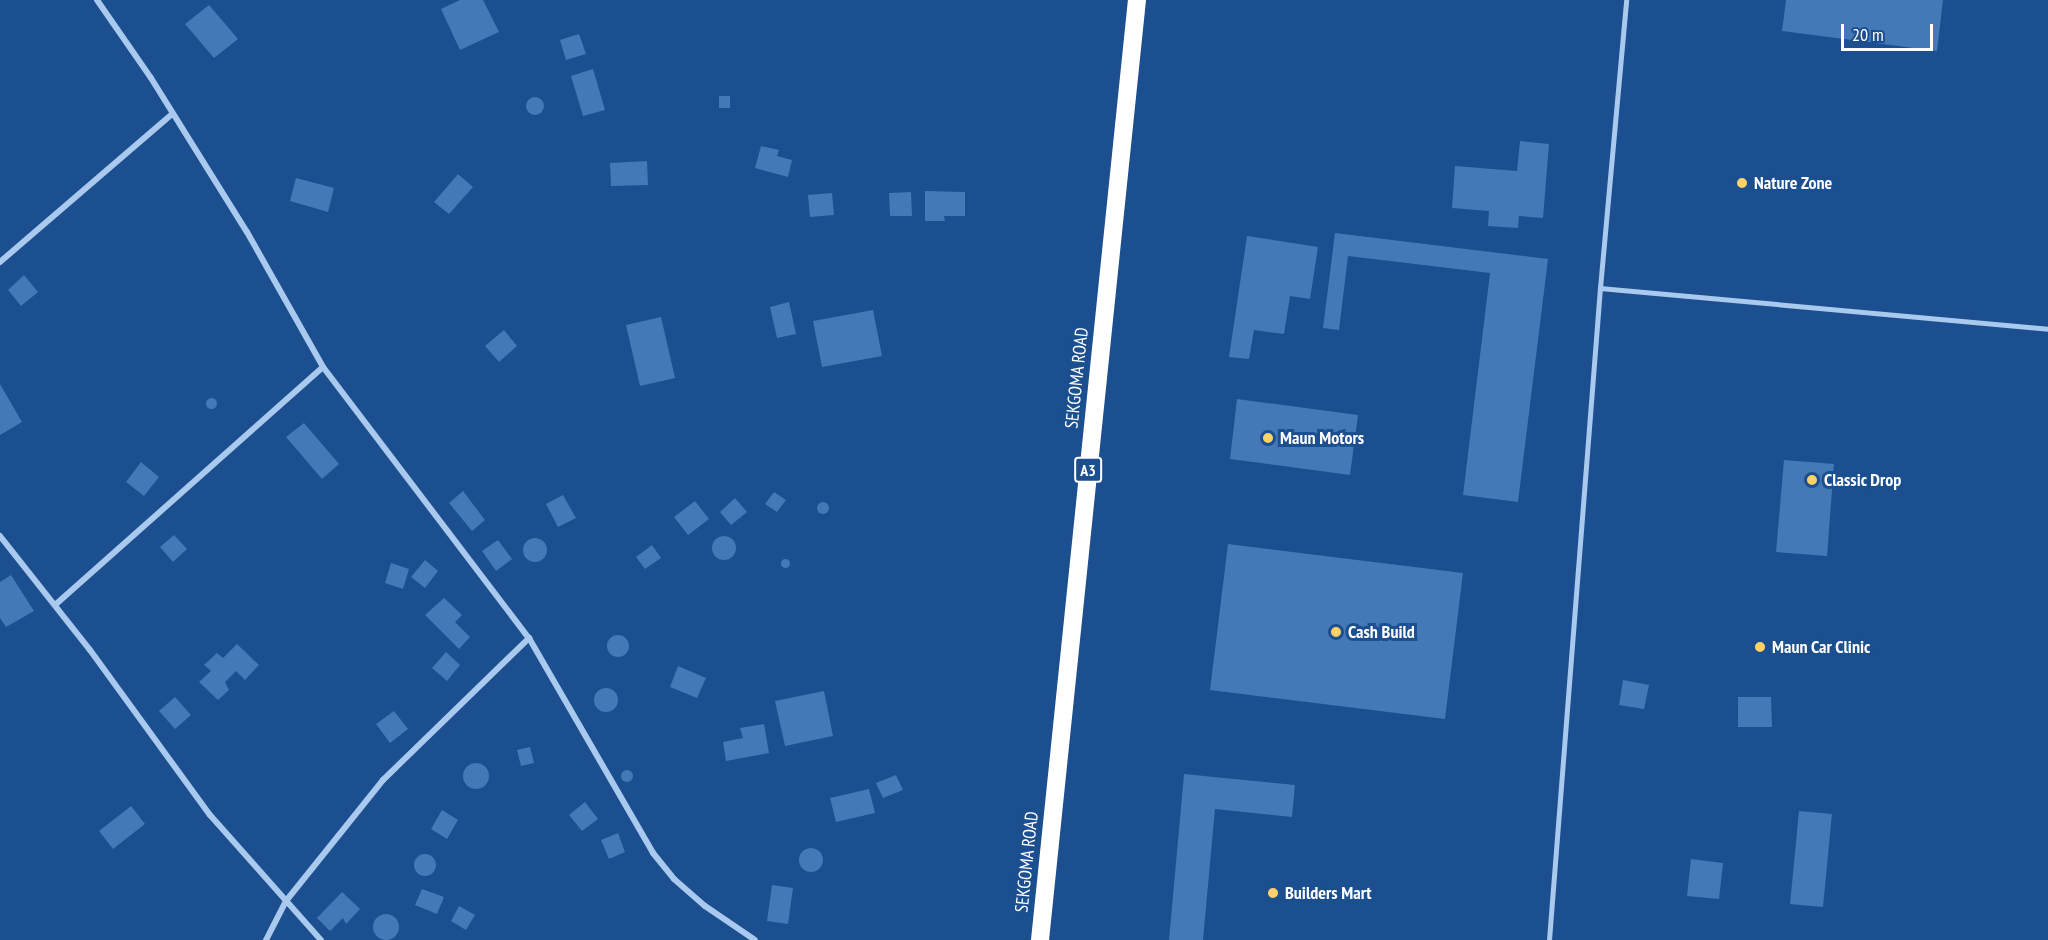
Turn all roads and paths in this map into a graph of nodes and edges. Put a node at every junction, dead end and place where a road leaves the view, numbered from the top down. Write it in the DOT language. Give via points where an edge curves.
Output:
graph roads {
  1 [pos="97,0"];
  2 [pos="1138,0"];
  3 [pos="1626,0"];
  4 [pos="172,114"];
  5 [pos="0,262"];
  6 [pos="1600,288"];
  7 [pos="2048,329"];
  8 [pos="323,367"];
  9 [pos="0,536"];
  10 [pos="55,605"];
  11 [pos="529,638"];
  12 [pos="286,901"];
  13 [pos="266,940"];
  14 [pos="321,940"];
  15 [pos="755,940"];
  16 [pos="1040,940"];
  17 [pos="1549,940"];
  1 -- 4 [label="street"];
  2 -- 16 [label="highway, SEKGOMA ROAD / A3"];
  3 -- 6 [label="lane"];
  4 -- 5 [label="street"];
  4 -- 8 [label="street" via="247,232"];
  6 -- 7 [label="lane"];
  6 -- 17 [label="lane"];
  8 -- 10 [label="street"];
  8 -- 11 [label="street"];
  9 -- 10 [label="street"];
  10 -- 12 [label="street" via="210,815"];
  11 -- 12 [label="street" via="383,780"];
  11 -- 15 [label="street" via="653,853 681,886"];
  12 -- 13 [label="street"];
  12 -- 14 [label="street"];
}
